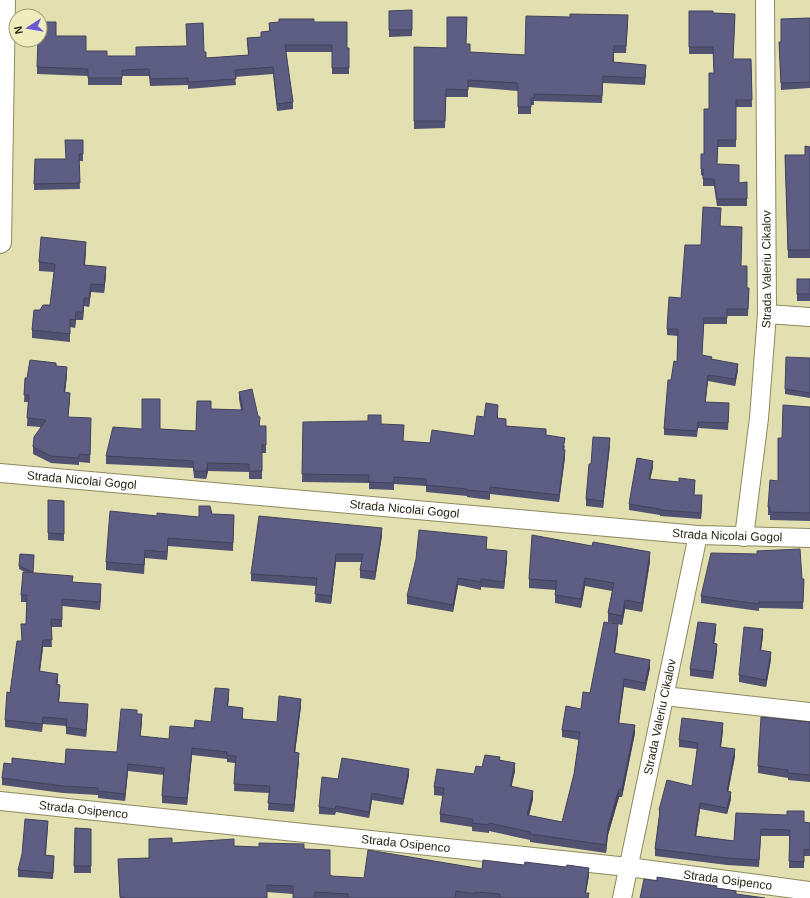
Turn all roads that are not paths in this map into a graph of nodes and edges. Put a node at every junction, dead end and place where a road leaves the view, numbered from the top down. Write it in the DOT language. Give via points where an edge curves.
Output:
graph roads {
  1 [pos="4,0"];
  2 [pos="765,0"];
  3 [pos="0,242"];
  4 [pos="767,314"];
  5 [pos="810,317"];
  6 [pos="0,473"];
  7 [pos="698,535"];
  8 [pos="744,537"];
  9 [pos="810,538"];
  10 [pos="664,696"];
  11 [pos="810,712"];
  12 [pos="0,802"];
  13 [pos="628,867"];
  14 [pos="810,891"];
  15 [pos="622,898"];
  1 -- 3 [label="main road"];
  2 -- 4 [label="street, Strada Valeriu Cikalov"];
  4 -- 5 [label="street"];
  4 -- 8 [label="street, Strada Valeriu Cikalov" via="759,418"];
  6 -- 7 [label="street, Strada Nicolai Gogol"];
  7 -- 8 [label="street, Strada Nicolai Gogol"];
  7 -- 10 [label="street, Strada Valeriu Cikalov"];
  8 -- 9 [label="street, Strada Nicolai Gogol"];
  10 -- 11 [label="street"];
  10 -- 13 [label="street, Strada Valeriu Cikalov"];
  12 -- 13 [label="street, Strada Osipenco"];
  13 -- 14 [label="street, Strada Osipenco"];
  13 -- 15 [label="street, Strada Valeriu Cikalov"];
}
